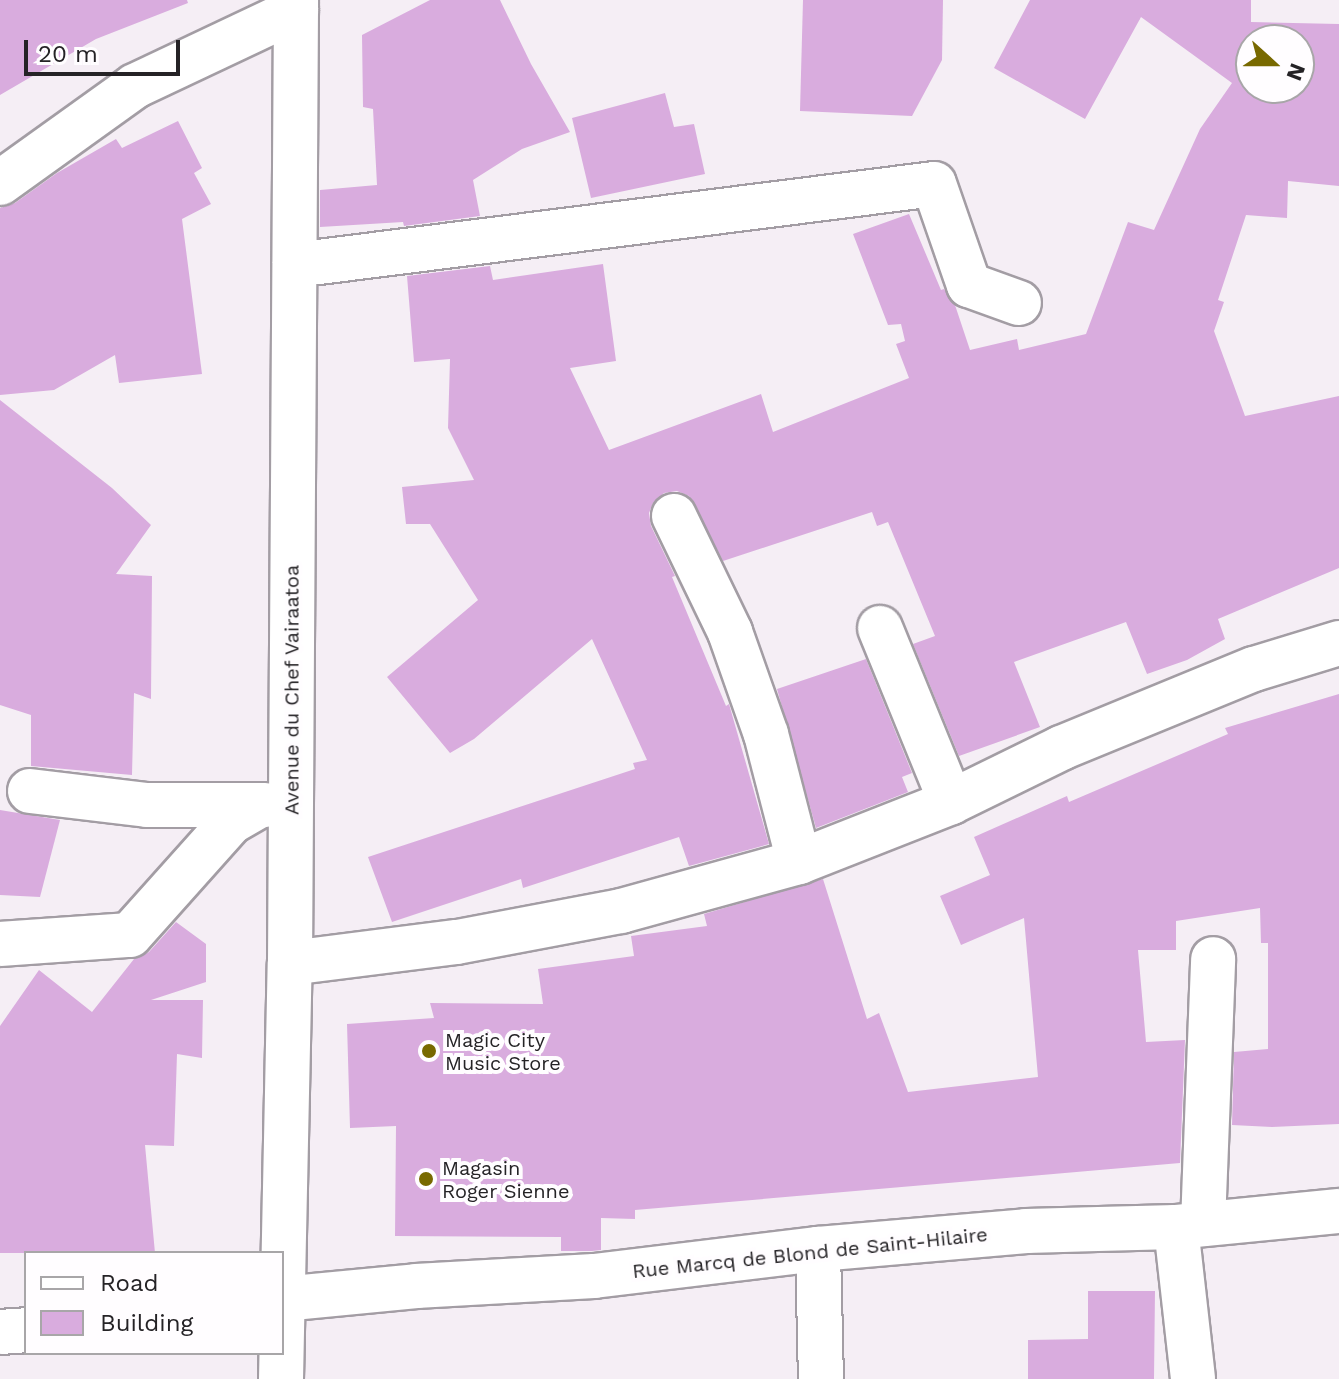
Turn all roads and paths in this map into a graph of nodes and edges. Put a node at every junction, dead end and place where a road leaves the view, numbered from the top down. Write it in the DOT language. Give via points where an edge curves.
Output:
graph roads {
  1 [pos="296,5"];
  2 [pos="0,183"];
  3 [pos="295,265"];
  4 [pos="1019,303"];
  5 [pos="674,516"];
  6 [pos="880,628"];
  7 [pos="1339,643"];
  8 [pos="30,791"];
  9 [pos="951,802"];
  10 [pos="276,806"];
  11 [pos="799,862"];
  12 [pos="0,944"];
  13 [pos="1213,959"];
  14 [pos="290,963"];
  15 [pos="1339,1211"];
  16 [pos="1190,1226"];
  17 [pos="818,1249"];
  18 [pos="284,1251"];
  19 [pos="284,1299"];
  20 [pos="24,1330"];
  21 [pos="0,1332"];
  22 [pos="282,1355"];
  23 [pos="281,1379"];
  24 [pos="821,1379"];
  25 [pos="1193,1379"];
  1 -- 2 [label="street" via="135,86"];
  1 -- 3 [label="street, Avenue du Chef Vairaatoa"];
  3 -- 4 [label="street" via="934,184 969,285"];
  3 -- 10 [label="street, Avenue du Chef Vairaatoa"];
  5 -- 11 [label="street" via="730,632 766,734"];
  6 -- 9 [label="street"];
  7 -- 9 [label="street" via="1254,669 1061,748"];
  8 -- 10 [label="street" via="147,805"];
  9 -- 11 [label="street"];
  10 -- 12 [label="street" via="231,822 130,935"];
  10 -- 14 [label="street, Avenue du Chef Vairaatoa"];
  11 -- 14 [label="street" via="621,911 457,942"];
  13 -- 16 [label="street"];
  14 -- 18 [label="street, Avenue du Chef Vairaatoa"];
  15 -- 16 [label="street, Rue Marcq de Blond de Saint-Hilaire"];
  16 -- 17 [label="street, Rue Marcq de Blond de Saint-Hilaire" via="1026,1231"];
  16 -- 25 [label="street"];
  17 -- 19 [label="street, Rue Marcq de Blond de Saint-Hilaire" via="594,1276"];
  17 -- 24 [label="street"];
  20 -- 21 [label="street"];
  22 -- 23 [label="street, Avenue du Chef Vairaatoa"];
}
